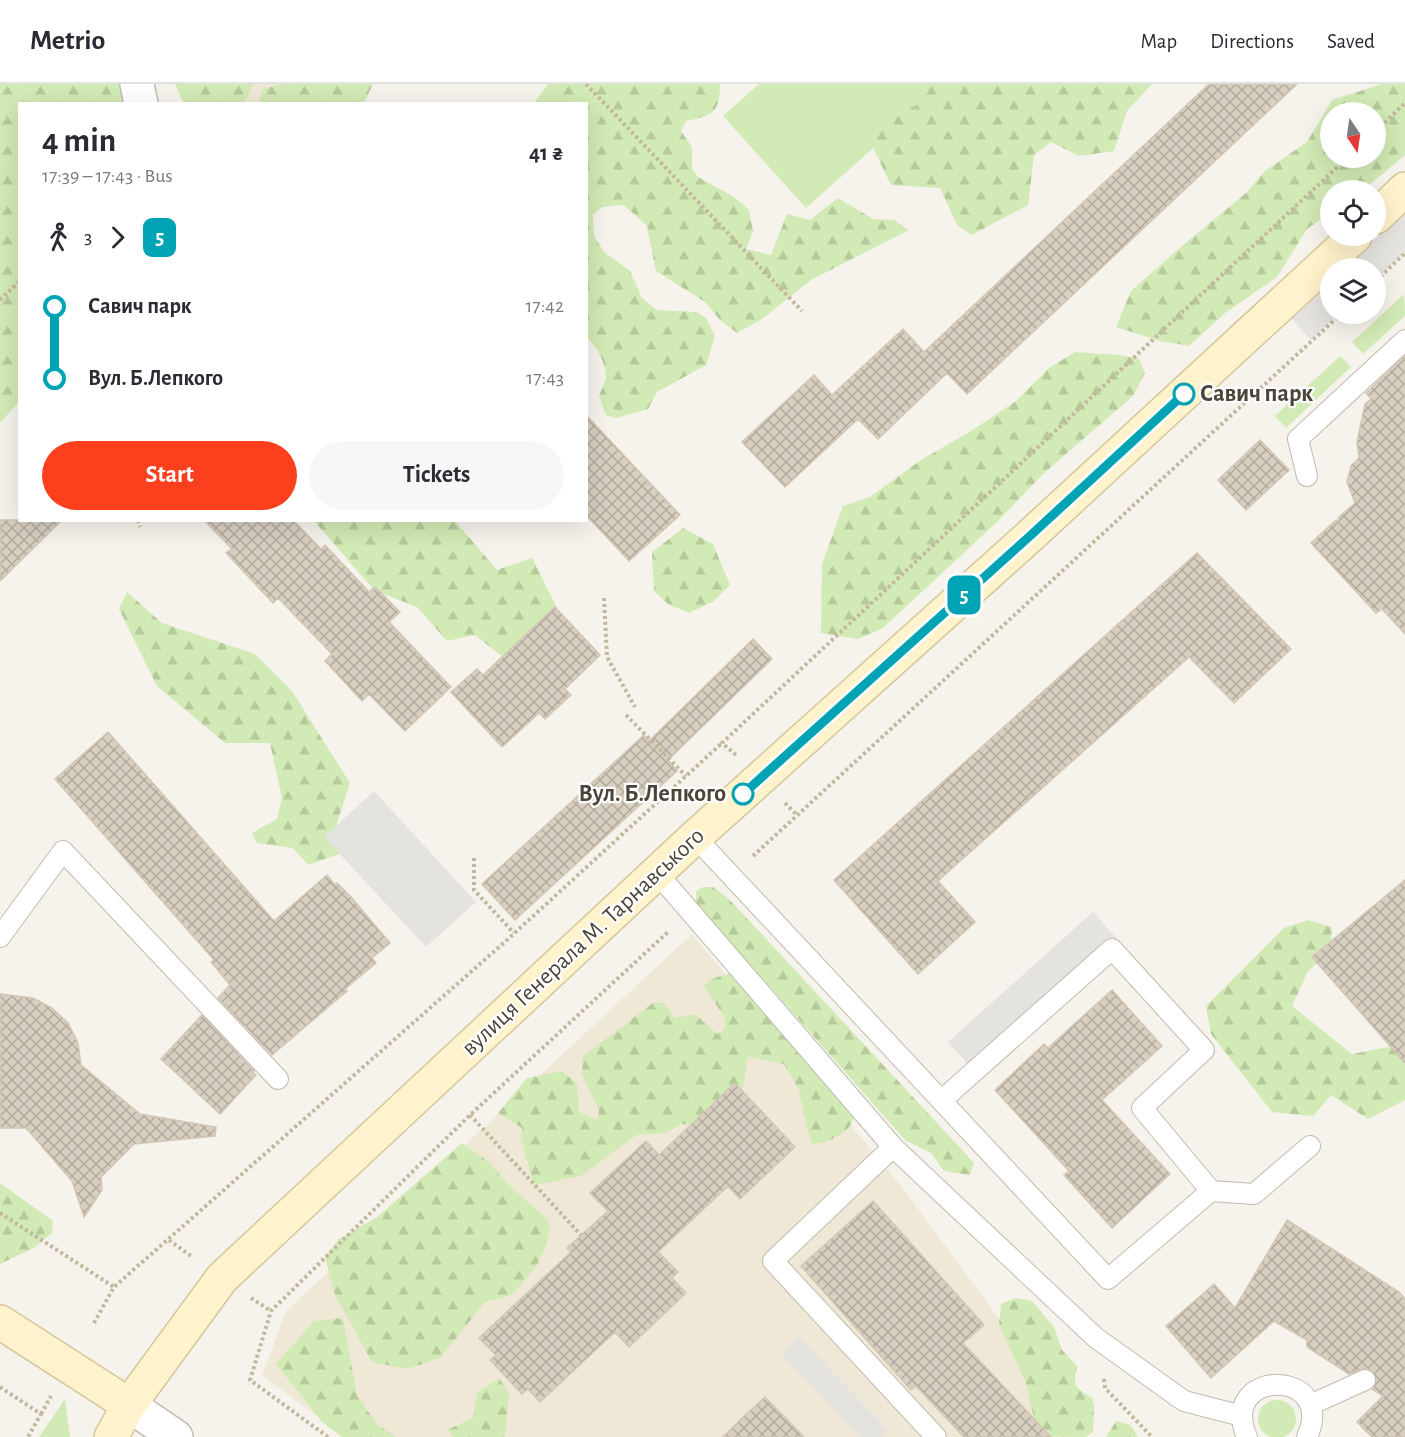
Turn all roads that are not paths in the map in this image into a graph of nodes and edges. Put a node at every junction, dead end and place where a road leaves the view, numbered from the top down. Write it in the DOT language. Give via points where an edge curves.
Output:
graph roads {
  1 [pos="137,84"];
  2 [pos="141,102"];
  3 [pos="1405,189"];
  4 [pos="1386,207"];
  5 [pos="1344,246"];
  6 [pos="1405,340"];
  7 [pos="1307,476"];
  8 [pos="696,837"];
  9 [pos="657,873"];
  10 [pos="0,937"];
  11 [pos="278,1079"];
  12 [pos="942,1100"];
  13 [pos="1310,1146"];
  14 [pos="893,1147"];
  15 [pos="1211,1191"];
  16 [pos="0,1322"];
  17 [pos="1365,1380"];
  18 [pos="129,1405"];
  19 [pos="1310,1405"];
  20 [pos="1242,1416"];
  21 [pos="111,1437"];
  22 [pos="176,1437"];
  23 [pos="936,1437"];
  24 [pos="1247,1437"];
  25 [pos="1307,1437"];
  1 -- 2 [label="street"];
  3 -- 4 [label="main road"];
  5 -- 8 [label="main road, вулиця Генерала М. Тарнавського"];
  6 -- 7 [label="lane" via="1298,439"];
  8 -- 9 [label="main road, вулиця Генерала М. Тарнавського"];
  8 -- 12 [label="lane"];
  9 -- 14 [label="lane"];
  9 -- 18 [label="main road, вулиця Генерала М. Тарнавського" via="222,1278"];
  10 -- 11 [label="lane" via="63,851"];
  12 -- 15 [label="lane" via="1108,1279"];
  12 -- 15 [label="lane" via="1112,949 1204,1050 1142,1108"];
  13 -- 15 [label="lane" via="1254,1194"];
  14 -- 20 [label="lane" via="1096,1338 1184,1401"];
  14 -- 23 [label="lane" via="772,1261"];
  16 -- 18 [label="main road"];
  17 -- 19 [label="lane"];
  18 -- 21 [label="main road, вулиця Генерала М. Тарнавського"];
  18 -- 22 [label="street"];
  19 -- 20 [label="lane" via="1294,1388 1271,1384 1251,1395"];
  19 -- 25 [label="lane" via="1311,1428"];
  20 -- 24 [label="lane"];
}
